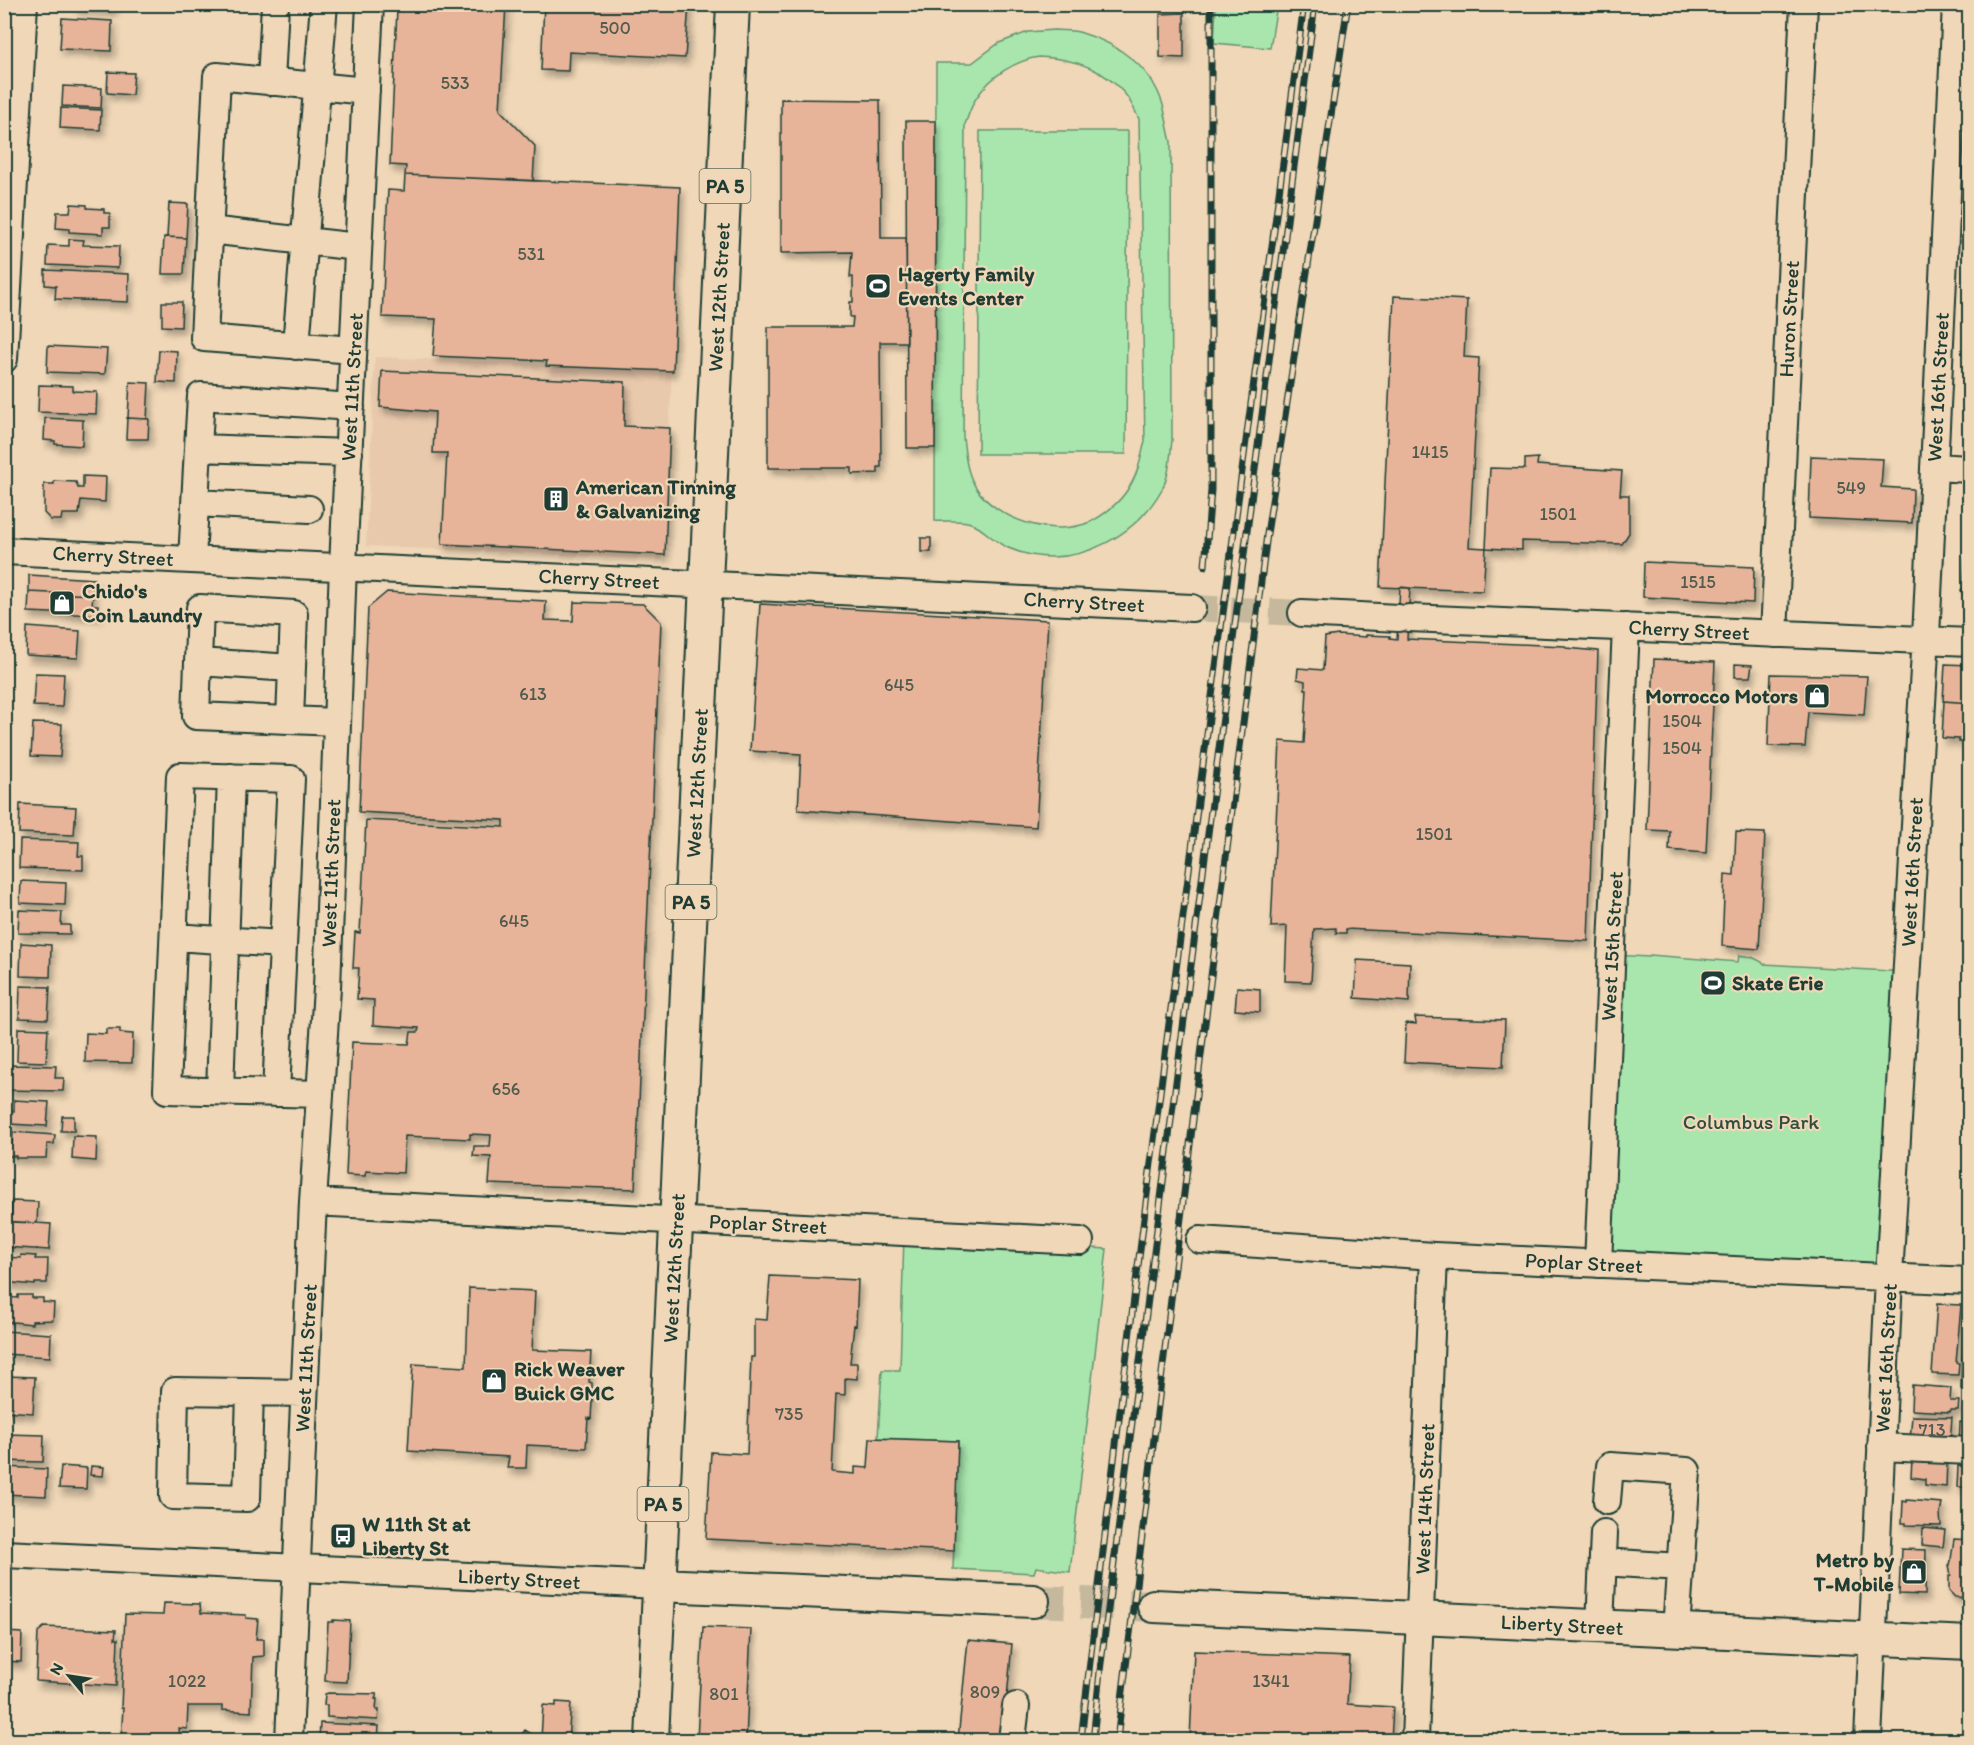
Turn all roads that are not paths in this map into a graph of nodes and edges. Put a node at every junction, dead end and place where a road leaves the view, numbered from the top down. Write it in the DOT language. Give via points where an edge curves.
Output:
graph roads {
  1 [pos="24,4"];
  2 [pos="275,4"];
  3 [pos="324,4"];
  4 [pos="370,4"];
  5 [pos="733,4"];
  6 [pos="1804,4"];
  7 [pos="1956,4"];
  8 [pos="271,82"];
  9 [pos="318,87"];
  10 [pos="366,92"];
  11 [pos="209,230"];
  12 [pos="8,231"];
  13 [pos="305,241"];
  14 [pos="358,247"];
  15 [pos="296,346"];
  16 [pos="353,350"];
  17 [pos="4,359"];
  18 [pos="351,407"];
  19 [pos="198,448"];
  20 [pos="349,453"];
  21 [pos="1934,467"];
  22 [pos="1970,469"];
  23 [pos="195,503"];
  24 [pos="309,509"];
  25 [pos="4,552"];
  26 [pos="192,560"];
  27 [pos="343,566"];
  28 [pos="706,584"];
  29 [pos="1192,608"];
  30 [pos="1302,613"];
  31 [pos="1626,627"];
  32 [pos="1774,634"];
  33 [pos="1925,640"];
  34 [pos="1970,642"];
  35 [pos="198,662"];
  36 [pos="292,668"];
  37 [pos="290,720"];
  38 [pos="337,722"];
  39 [pos="231,777"];
  40 [pos="174,937"];
  41 [pos="225,940"];
  42 [pos="283,944"];
  43 [pos="220,1092"];
  44 [pos="276,1093"];
  45 [pos="320,1094"];
  46 [pos="313,1202"];
  47 [pos="677,1219"];
  48 [pos="1080,1240"];
  49 [pos="1200,1240"];
  50 [pos="1434,1256"];
  51 [pos="1598,1264"];
  52 [pos="1889,1277"];
  53 [pos="1970,1281"];
  54 [pos="250,1392"];
  55 [pos="304,1393"];
  56 [pos="1881,1447"];
  57 [pos="1970,1451"];
  58 [pos="1607,1502"];
  59 [pos="1604,1533"];
  60 [pos="4,1554"];
  61 [pos="1603,1562"];
  62 [pos="1680,1567"];
  63 [pos="296,1569"];
  64 [pos="659,1585"];
  65 [pos="1033,1601"];
  66 [pos="1154,1606"];
  67 [pos="1421,1618"];
  68 [pos="1600,1626"];
  69 [pos="1676,1630"];
  70 [pos="1873,1639"];
  71 [pos="1970,1643"];
  72 [pos="1016,1706"];
  73 [pos="289,1740"];
  74 [pos="652,1740"];
  75 [pos="1012,1740"];
  76 [pos="1415,1740"];
  77 [pos="1868,1740"];
  1 -- 12 [label="street"];
  2 -- 8 [label="street"];
  3 -- 9 [label="street"];
  4 -- 10 [label="street, West 11th Street"];
  5 -- 28 [label="main road, West 12th Street / PA 5"];
  6 -- 32 [label="street, Huron Street"];
  7 -- 21 [label="street, West 16th Street"];
  8 -- 9 [label="street"];
  8 -- 11 [label="street" via="217,76"];
  9 -- 10 [label="street"];
  9 -- 13 [label="street"];
  10 -- 14 [label="street, West 11th Street"];
  11 -- 13 [label="street"];
  11 -- 15 [label="street" via="204,338"];
  12 -- 17 [label="street"];
  13 -- 14 [label="street"];
  13 -- 15 [label="street"];
  14 -- 16 [label="street, West 11th Street"];
  15 -- 16 [label="street"];
  16 -- 18 [label="street, West 11th Street"];
  18 -- 19 [label="street" via="201,396"];
  18 -- 20 [label="street, West 11th Street"];
  19 -- 20 [label="street"];
  19 -- 23 [label="street"];
  20 -- 27 [label="street, West 11th Street"];
  21 -- 22 [label="street"];
  21 -- 33 [label="street, West 16th Street"];
  23 -- 24 [label="street"];
  23 -- 26 [label="street"];
  25 -- 26 [label="street, Cherry Street"];
  26 -- 27 [label="street, Cherry Street"];
  27 -- 28 [label="street, Cherry Street"];
  27 -- 38 [label="street, West 11th Street"];
  28 -- 29 [label="street, Cherry Street"];
  28 -- 47 [label="main road, West 12th Street / PA 5"];
  30 -- 31 [label="street, Cherry Street"];
  31 -- 32 [label="street, Cherry Street"];
  31 -- 51 [label="street, West 15th Street"];
  32 -- 33 [label="street, Cherry Street"];
  33 -- 34 [label="street, Cherry Street"];
  33 -- 52 [label="street, West 16th Street"];
  35 -- 36 [label="street"];
  35 -- 36 [label="street" via="201,608 294,614"];
  35 -- 37 [label="street" via="196,716"];
  36 -- 37 [label="street"];
  37 -- 38 [label="street"];
  38 -- 45 [label="street, West 11th Street"];
  39 -- 40 [label="street" via="180,776"];
  39 -- 41 [label="street"];
  39 -- 42 [label="street" via="291,779"];
  40 -- 41 [label="street"];
  40 -- 43 [label="street" via="167,1090"];
  41 -- 42 [label="street"];
  41 -- 43 [label="street"];
  42 -- 44 [label="street"];
  43 -- 44 [label="street"];
  44 -- 45 [label="street"];
  45 -- 46 [label="street, West 11th Street"];
  46 -- 47 [label="street, Poplar Street"];
  46 -- 55 [label="street, West 11th Street"];
  47 -- 48 [label="street, Poplar Street"];
  47 -- 64 [label="main road, West 12th Street / PA 5"];
  49 -- 50 [label="street, Poplar Street"];
  50 -- 51 [label="street, Poplar Street"];
  50 -- 67 [label="street, West 14th Street"];
  51 -- 52 [label="street, Poplar Street"];
  52 -- 53 [label="street, Poplar Street"];
  52 -- 56 [label="street, West 16th Street"];
  54 -- 54 [label="street" via="175,1391 173,1496 247,1498"];
  54 -- 55 [label="street"];
  55 -- 63 [label="street, West 11th Street"];
  56 -- 57 [label="street"];
  56 -- 70 [label="street, West 16th Street"];
  58 -- 62 [label="street" via="1610,1466 1688,1471"];
  59 -- 61 [label="street"];
  60 -- 63 [label="street, Liberty Street"];
  61 -- 62 [label="street"];
  61 -- 68 [label="street"];
  62 -- 69 [label="street"];
  63 -- 64 [label="street, Liberty Street"];
  63 -- 73 [label="street, West 11th Street"];
  64 -- 65 [label="main road, Liberty Street"];
  64 -- 74 [label="main road, West 12th Street / PA 5"];
  66 -- 67 [label="main road, Liberty Street"];
  67 -- 68 [label="main road, Liberty Street"];
  67 -- 76 [label="street, West 14th Street"];
  68 -- 69 [label="main road, Liberty Street"];
  69 -- 70 [label="main road, Liberty Street"];
  70 -- 71 [label="main road, Liberty Street"];
  70 -- 77 [label="street, West 16th Street"];
  72 -- 75 [label="street"];
}
